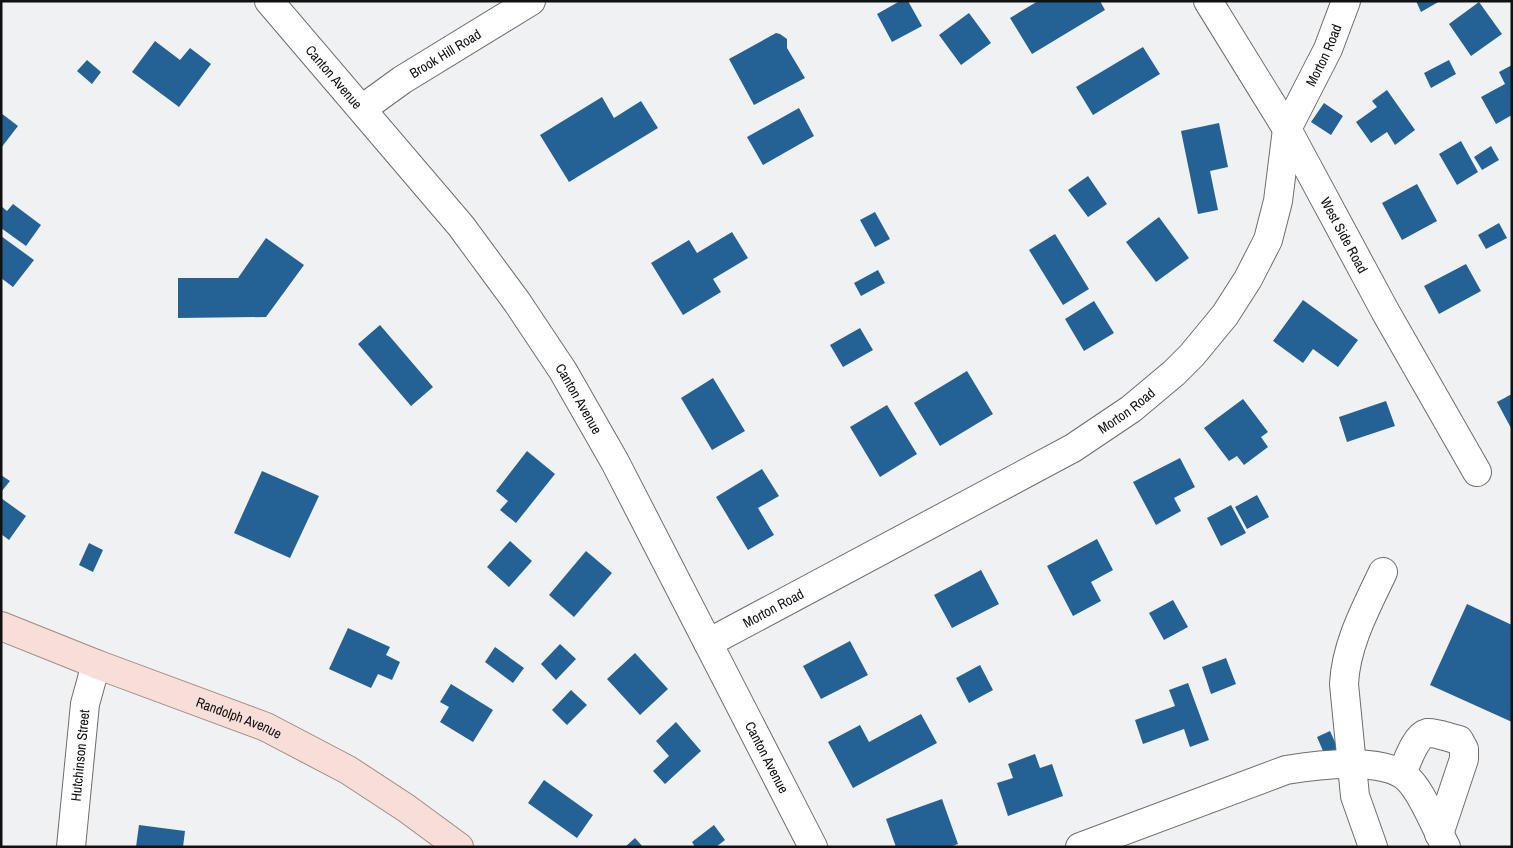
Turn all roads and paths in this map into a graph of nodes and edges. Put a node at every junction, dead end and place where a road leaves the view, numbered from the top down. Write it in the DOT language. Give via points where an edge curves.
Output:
graph roads {
  1 [pos="269,1"];
  2 [pos="531,1"];
  3 [pos="1208,1"];
  4 [pos="1346,1"];
  5 [pos="362,109"];
  6 [pos="1287,130"];
  7 [pos="1477,472"];
  8 [pos="1383,572"];
  9 [pos="1,626"];
  10 [pos="708,643"];
  11 [pos="96,664"];
  12 [pos="1351,765"];
  13 [pos="1402,773"];
  14 [pos="1442,841"];
  15 [pos="71,847"];
  16 [pos="459,847"];
  17 [pos="812,847"];
  18 [pos="1080,847"];
  19 [pos="1374,847"];
  1 -- 5 [label="street, Canton Avenue"];
  2 -- 5 [label="street, Brook Hill Road" via="402,80"];
  3 -- 6 [label="street, West Side Road"];
  4 -- 6 [label="street, Morton Road" via="1328,49"];
  5 -- 10 [label="street, Canton Avenue" via="461,226 559,364 615,462"];
  6 -- 7 [label="street, West Side Road"];
  6 -- 10 [label="street, Morton Road" via="1278,201 1265,246 1225,315 1174,373 1131,409 1074,448"];
  8 -- 12 [label="street" via="1353,638 1345,668"];
  9 -- 11 [label="main road, Randolph Avenue"];
  10 -- 17 [label="street, Canton Avenue"];
  11 -- 15 [label="street, Hutchinson Street" via="85,704"];
  11 -- 16 [label="main road, Randolph Avenue" via="237,715 294,741 377,788"];
  12 -- 13 [label="street" via="1384,766"];
  12 -- 18 [label="street" via="1286,770"];
  12 -- 19 [label="street" via="1355,796"];
  13 -- 14 [label="street" via="1416,788"];
  13 -- 14 [label="street" via="1418,738 1426,733 1459,740 1464,749 1464,759"];
}
